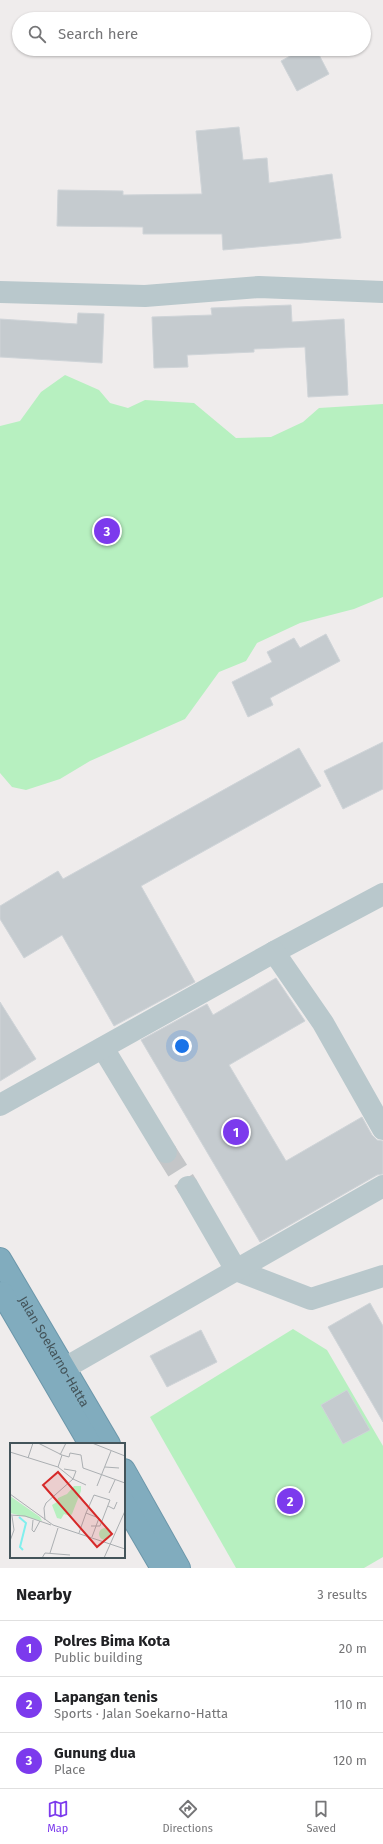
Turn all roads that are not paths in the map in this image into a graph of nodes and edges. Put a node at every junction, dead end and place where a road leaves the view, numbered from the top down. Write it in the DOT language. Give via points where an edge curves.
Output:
graph roads {
  1 [pos="0,292"];
  2 [pos="383,292"];
  3 [pos="383,894"];
  4 [pos="274,952"];
  5 [pos="103,1048"];
  6 [pos="0,1105"];
  7 [pos="383,1129"];
  8 [pos="166,1152"];
  9 [pos="383,1186"];
  10 [pos="188,1187"];
  11 [pos="0,1259"];
  12 [pos="236,1270"];
  13 [pos="383,1276"];
  14 [pos="0,1288"];
  15 [pos="65,1368"];
  16 [pos="89,1443"];
  17 [pos="108,1443"];
  18 [pos="125,1472"];
  19 [pos="125,1505"];
  20 [pos="162,1568"];
  21 [pos="179,1568"];
  1 -- 2 [label="street" via="145,296 259,287"];
  3 -- 4 [label="street"];
  4 -- 5 [label="street"];
  4 -- 7 [label="street" via="323,1023"];
  5 -- 6 [label="street"];
  5 -- 8 [label="street"];
  9 -- 12 [label="street"];
  10 -- 12 [label="street"];
  11 -- 15 [label="highway, Jalan Soekarno-Hatta"];
  12 -- 13 [label="street" via="311,1300"];
  12 -- 15 [label="street"];
  14 -- 16 [label="highway, Jalan Soekarno-Hatta"];
  15 -- 17 [label="highway, Jalan Soekarno-Hatta"];
  18 -- 21 [label="highway"];
  19 -- 20 [label="highway"];
}
